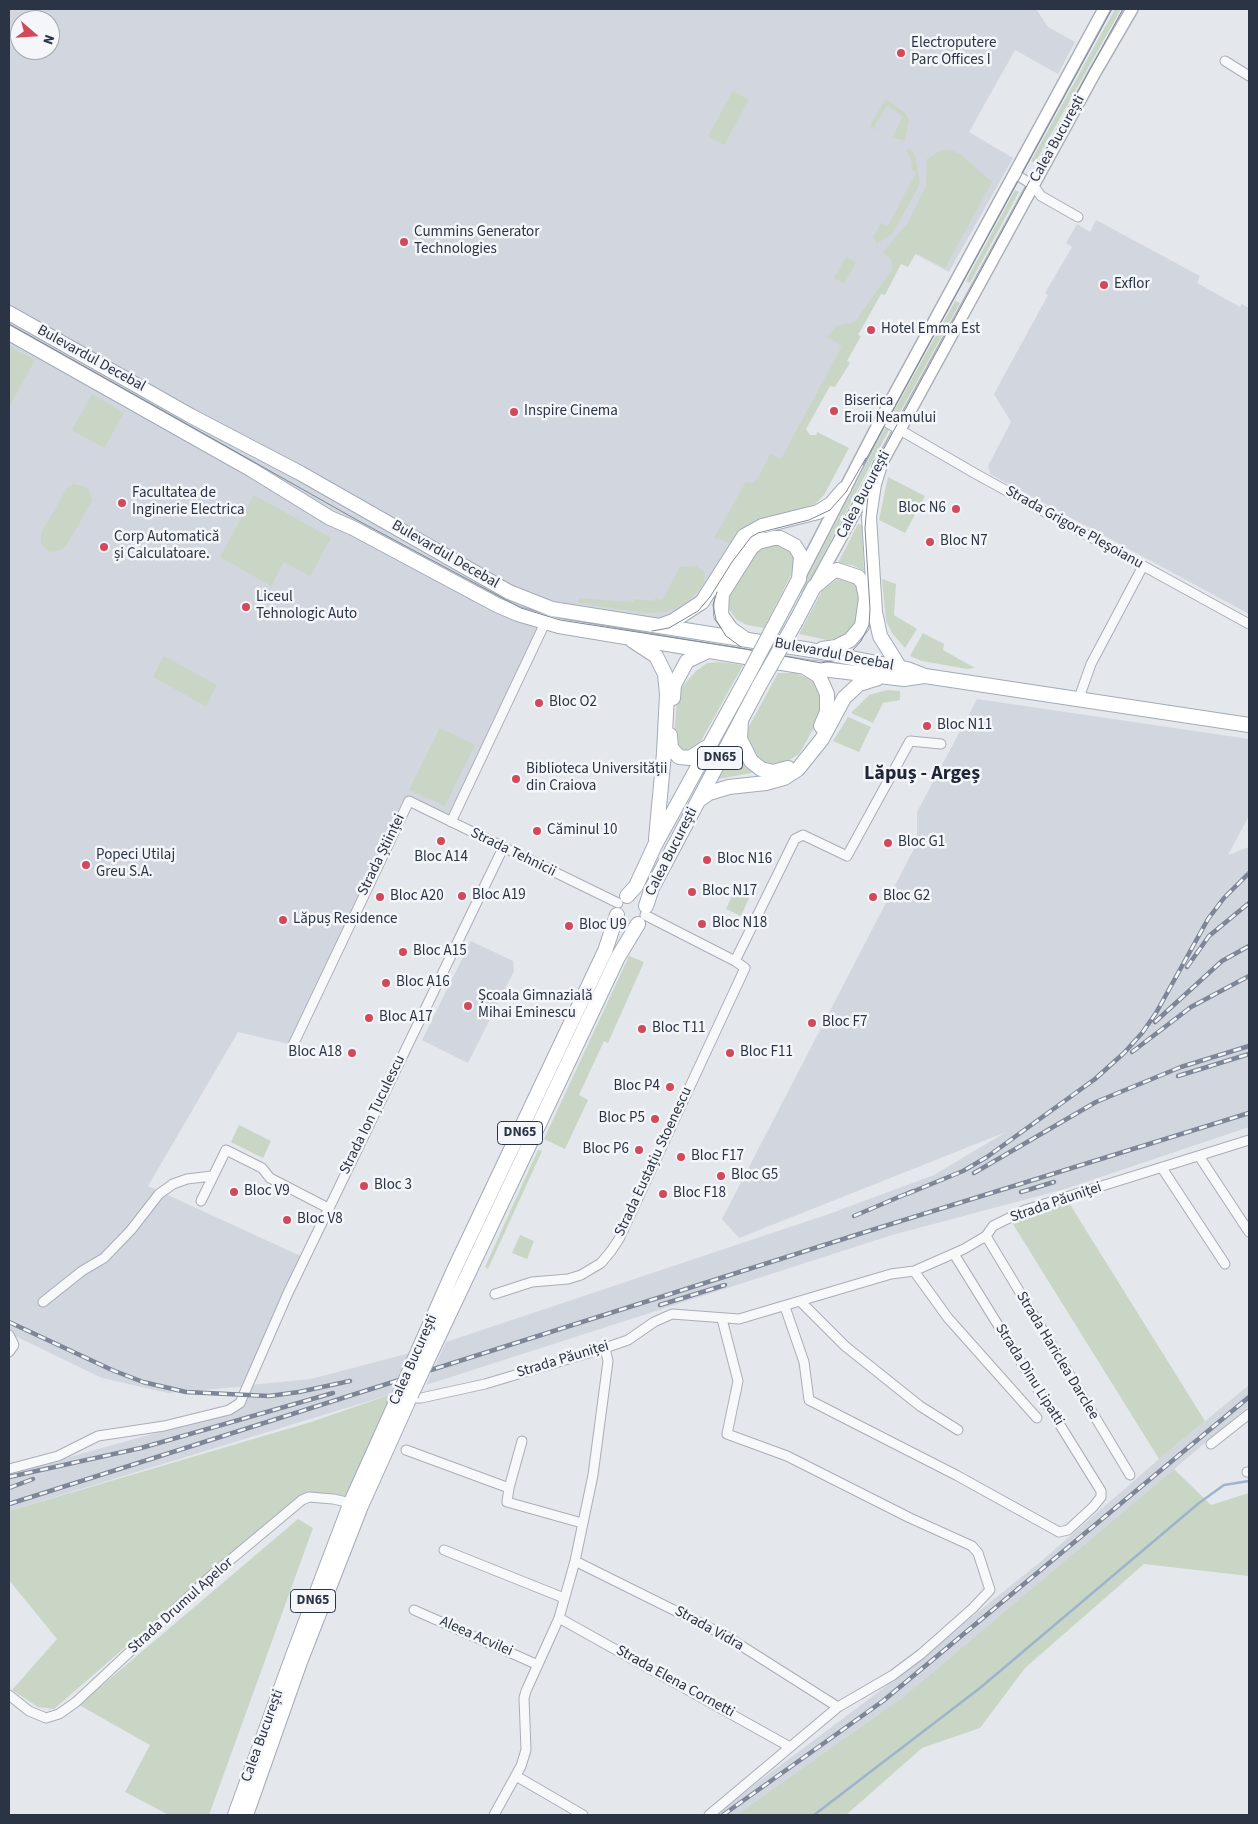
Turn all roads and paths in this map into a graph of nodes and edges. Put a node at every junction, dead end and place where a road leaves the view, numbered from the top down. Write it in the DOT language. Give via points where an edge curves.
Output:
graph roads {
  1 [pos="1104,9"];
  2 [pos="1132,9"];
  3 [pos="1225,61"];
  4 [pos="1249,76"];
  5 [pos="1015,174"];
  6 [pos="1033,185"];
  7 [pos="1078,217"];
  8 [pos="9,313"];
  9 [pos="9,333"];
  10 [pos="881,419"];
  11 [pos="900,429"];
  12 [pos="880,465"];
  13 [pos="844,489"];
  14 [pos="1144,566"];
  15 [pos="799,579"];
  16 [pos="814,587"];
  17 [pos="545,623"];
  18 [pos="1249,624"];
  19 [pos="657,626"];
  20 [pos="628,638"];
  21 [pos="747,639"];
  22 [pos="710,650"];
  23 [pos="811,650"];
  24 [pos="806,668"];
  25 [pos="900,668"];
  26 [pos="885,676"];
  27 [pos="925,676"];
  28 [pos="1079,698"];
  29 [pos="742,715"];
  30 [pos="1249,725"];
  31 [pos="941,744"];
  32 [pos="709,745"];
  33 [pos="698,800"];
  34 [pos="409,802"];
  35 [pos="451,822"];
  36 [pos="655,845"];
  37 [pos="503,848"];
  38 [pos="620,905"];
  39 [pos="643,915"];
  40 [pos="734,961"];
  41 [pos="293,1045"];
  42 [pos="1249,1140"];
  43 [pos="1199,1156"];
  44 [pos="1162,1168"];
  45 [pos="212,1176"];
  46 [pos="201,1200"];
  47 [pos="328,1208"];
  48 [pos="1249,1232"];
  49 [pos="986,1236"];
  50 [pos="954,1254"];
  51 [pos="1225,1264"];
  52 [pos="914,1271"];
  53 [pos="494,1294"];
  54 [pos="449,1296"];
  55 [pos="43,1302"];
  56 [pos="801,1302"];
  57 [pos="785,1307"];
  58 [pos="722,1319"];
  59 [pos="9,1335"];
  60 [pos="605,1348"];
  61 [pos="9,1352"];
  62 [pos="405,1395"];
  63 [pos="1249,1414"];
  64 [pos="1037,1418"];
  65 [pos="958,1430"];
  66 [pos="522,1441"];
  67 [pos="1211,1444"];
  68 [pos="406,1450"];
  69 [pos="9,1469"];
  70 [pos="1130,1475"];
  71 [pos="508,1488"];
  72 [pos="356,1504"];
  73 [pos="582,1523"];
  74 [pos="444,1550"];
  75 [pos="575,1561"];
  76 [pos="564,1598"];
  77 [pos="414,1610"];
  78 [pos="559,1618"];
  79 [pos="538,1665"];
  80 [pos="9,1695"];
  81 [pos="838,1707"];
  82 [pos="790,1746"];
  83 [pos="516,1776"];
  84 [pos="235,1815"];
  85 [pos="246,1815"];
  86 [pos="494,1815"];
  87 [pos="583,1815"];
  88 [pos="709,1815"];
  1 -- 5 [label="main road, Calea București"];
  2 -- 6 [label="main road, Calea București"];
  3 -- 4 [label="street"];
  5 -- 6 [label="street"];
  5 -- 10 [label="main road, Calea București"];
  6 -- 7 [label="street" via="1041,196"];
  6 -- 11 [label="main road, Calea București"];
  8 -- 19 [label="main road, Bulevardul Decebal" via="509,592 552,608"];
  9 -- 17 [label="main road, Bulevardul Decebal" via="330,518 501,607"];
  10 -- 11 [label="street, Strada Grigore Pleșoianu"];
  10 -- 13 [label="main road, Calea București"];
  11 -- 12 [label="main road, Calea București"];
  11 -- 14 [label="street, Strada Grigore Pleșoianu"];
  12 -- 16 [label="main road, Calea București"];
  12 -- 25 [label="main road" via="868,517 875,612 880,636"];
  13 -- 15 [label="main road, Calea București"];
  13 -- 19 [label="main road" via="818,512 762,526 744,536 702,602 673,621"];
  14 -- 18 [label="street, Strada Grigore Pleșoianu"];
  14 -- 28 [label="street" via="1091,664"];
  15 -- 21 [label="main road" via="801,556 787,540 766,539 751,548 726,585 719,608 720,615 731,629"];
  15 -- 32 [label="main road, Calea București / DN65, bridge"];
  16 -- 23 [label="main road" via="832,572 848,572 863,583 866,598 863,620 856,634 836,647"];
  16 -- 29 [label="main road, Calea București, bridge"];
  17 -- 20 [label="main road, Bulevardul Decebal"];
  17 -- 35 [label="street"];
  19 -- 21 [label="main road, Bulevardul Decebal"];
  20 -- 22 [label="main road, Bulevardul Decebal"];
  20 -- 36 [label="main road" via="656,656 665,674 664,753"];
  21 -- 23 [label="main road, Bulevardul Decebal"];
  22 -- 24 [label="main road, Bulevardul Decebal"];
  22 -- 32 [label="main road" via="687,662 674,685 670,738 671,748 679,757 690,758"];
  23 -- 25 [label="main road, Bulevardul Decebal"];
  24 -- 26 [label="main road, Bulevardul Decebal"];
  24 -- 29 [label="main road" via="818,676 827,694 827,712 810,747 798,761 773,772 752,761 744,752 740,739"];
  25 -- 27 [label="main road, Bulevardul Decebal"];
  26 -- 27 [label="main road, Bulevardul Decebal" via="904,679"];
  26 -- 33 [label="main road" via="859,684 844,698 822,739 798,769 784,778 709,793"];
  27 -- 28 [label="main road, Bulevardul Decebal"];
  28 -- 30 [label="main road, Bulevardul Decebal"];
  29 -- 33 [label="main road, Calea București / DN65"];
  31 -- 40 [label="street" via="910,741 848,856 803,835 795,839"];
  32 -- 36 [label="main road, Calea București / DN65"];
  33 -- 39 [label="main road, Calea București / DN65" via="652,888"];
  34 -- 35 [label="street, Strada Tehnicii"];
  34 -- 41 [label="street, Strada Științei"];
  35 -- 37 [label="street, Strada Tehnicii"];
  36 -- 38 [label="main road, Calea București / DN65" via="636,886"];
  37 -- 38 [label="street, Strada Tehnicii"];
  37 -- 47 [label="street, Strada Ion Țuculescu"];
  38 -- 39 [label="main road" via="640,898"];
  38 -- 39 [label="main road" via="627,925"];
  38 -- 54 [label="main road, Calea București / DN65" via="605,951"];
  39 -- 40 [label="street"];
  39 -- 54 [label="main road, Calea București / DN65" via="618,957"];
  40 -- 53 [label="street, Strada Eustațiu Stoenescu" via="745,968 611,1251 581,1275 532,1282"];
  42 -- 43 [label="street, Strada Păuniței"];
  43 -- 44 [label="street, Strada Păuniței"];
  43 -- 48 [label="street"];
  44 -- 49 [label="street, Strada Păuniței" via="1026,1210 993,1226"];
  44 -- 51 [label="street"];
  45 -- 46 [label="street"];
  45 -- 47 [label="street" via="226,1150 262,1168 270,1178"];
  45 -- 55 [label="street" via="187,1179 158,1194 109,1254"];
  47 -- 69 [label="street, Strada Ion Țuculescu" via="240,1403 229,1410 164,1426 98,1436 58,1456"];
  49 -- 50 [label="street, Strada Păuniței"];
  49 -- 70 [label="street, Strada Hariclea Darclee"];
  50 -- 52 [label="street, Strada Păuniței"];
  50 -- 57 [label="street, Strada Dinu Lipatti" via="1099,1486 1101,1497 1068,1530 1059,1532 809,1400 804,1362"];
  52 -- 56 [label="street, Strada Păuniței" via="891,1274"];
  52 -- 64 [label="street" via="948,1318"];
  54 -- 62 [label="main road, Calea București / DN65, bridge" via="419,1349"];
  54 -- 62 [label="main road, Calea București / DN65, bridge" via="434,1346"];
  56 -- 57 [label="street, Strada Păuniței"];
  56 -- 65 [label="street" via="852,1352 920,1406"];
  57 -- 58 [label="street, Strada Păuniței" via="739,1319"];
  58 -- 60 [label="street, Strada Păuniței" via="672,1314 628,1340"];
  58 -- 81 [label="street" via="738,1381 727,1434 788,1456 972,1546 990,1584 988,1594 921,1654 893,1675"];
  59 -- 61 [label="street" via="14,1345"];
  60 -- 62 [label="street, Strada Păuniței" via="485,1384"];
  60 -- 73 [label="street" via="608,1361 602,1410"];
  62 -- 72 [label="main road, Calea București / DN65"];
  63 -- 67 [label="street"];
  66 -- 71 [label="street"];
  68 -- 71 [label="street"];
  71 -- 73 [label="street" via="507,1502"];
  72 -- 80 [label="street, Strada Drumul Apelor" via="309,1498 302,1500 211,1576 76,1702 58,1714 46,1718 29,1711"];
  72 -- 84 [label="main road, Calea București / DN65" via="292,1658"];
  72 -- 85 [label="main road, Calea București / DN65"];
  73 -- 75 [label="street"];
  74 -- 76 [label="street"];
  75 -- 76 [label="street"];
  75 -- 81 [label="street, Strada Vidra" via="726,1636"];
  76 -- 78 [label="street"];
  77 -- 79 [label="street, Aleea Acvilei"];
  78 -- 79 [label="street"];
  78 -- 82 [label="street, Strada Elena Cornetti"];
  79 -- 83 [label="street" via="524,1698 526,1750"];
  81 -- 82 [label="street"];
  82 -- 88 [label="street"];
  83 -- 86 [label="street"];
  83 -- 87 [label="street"];
}
